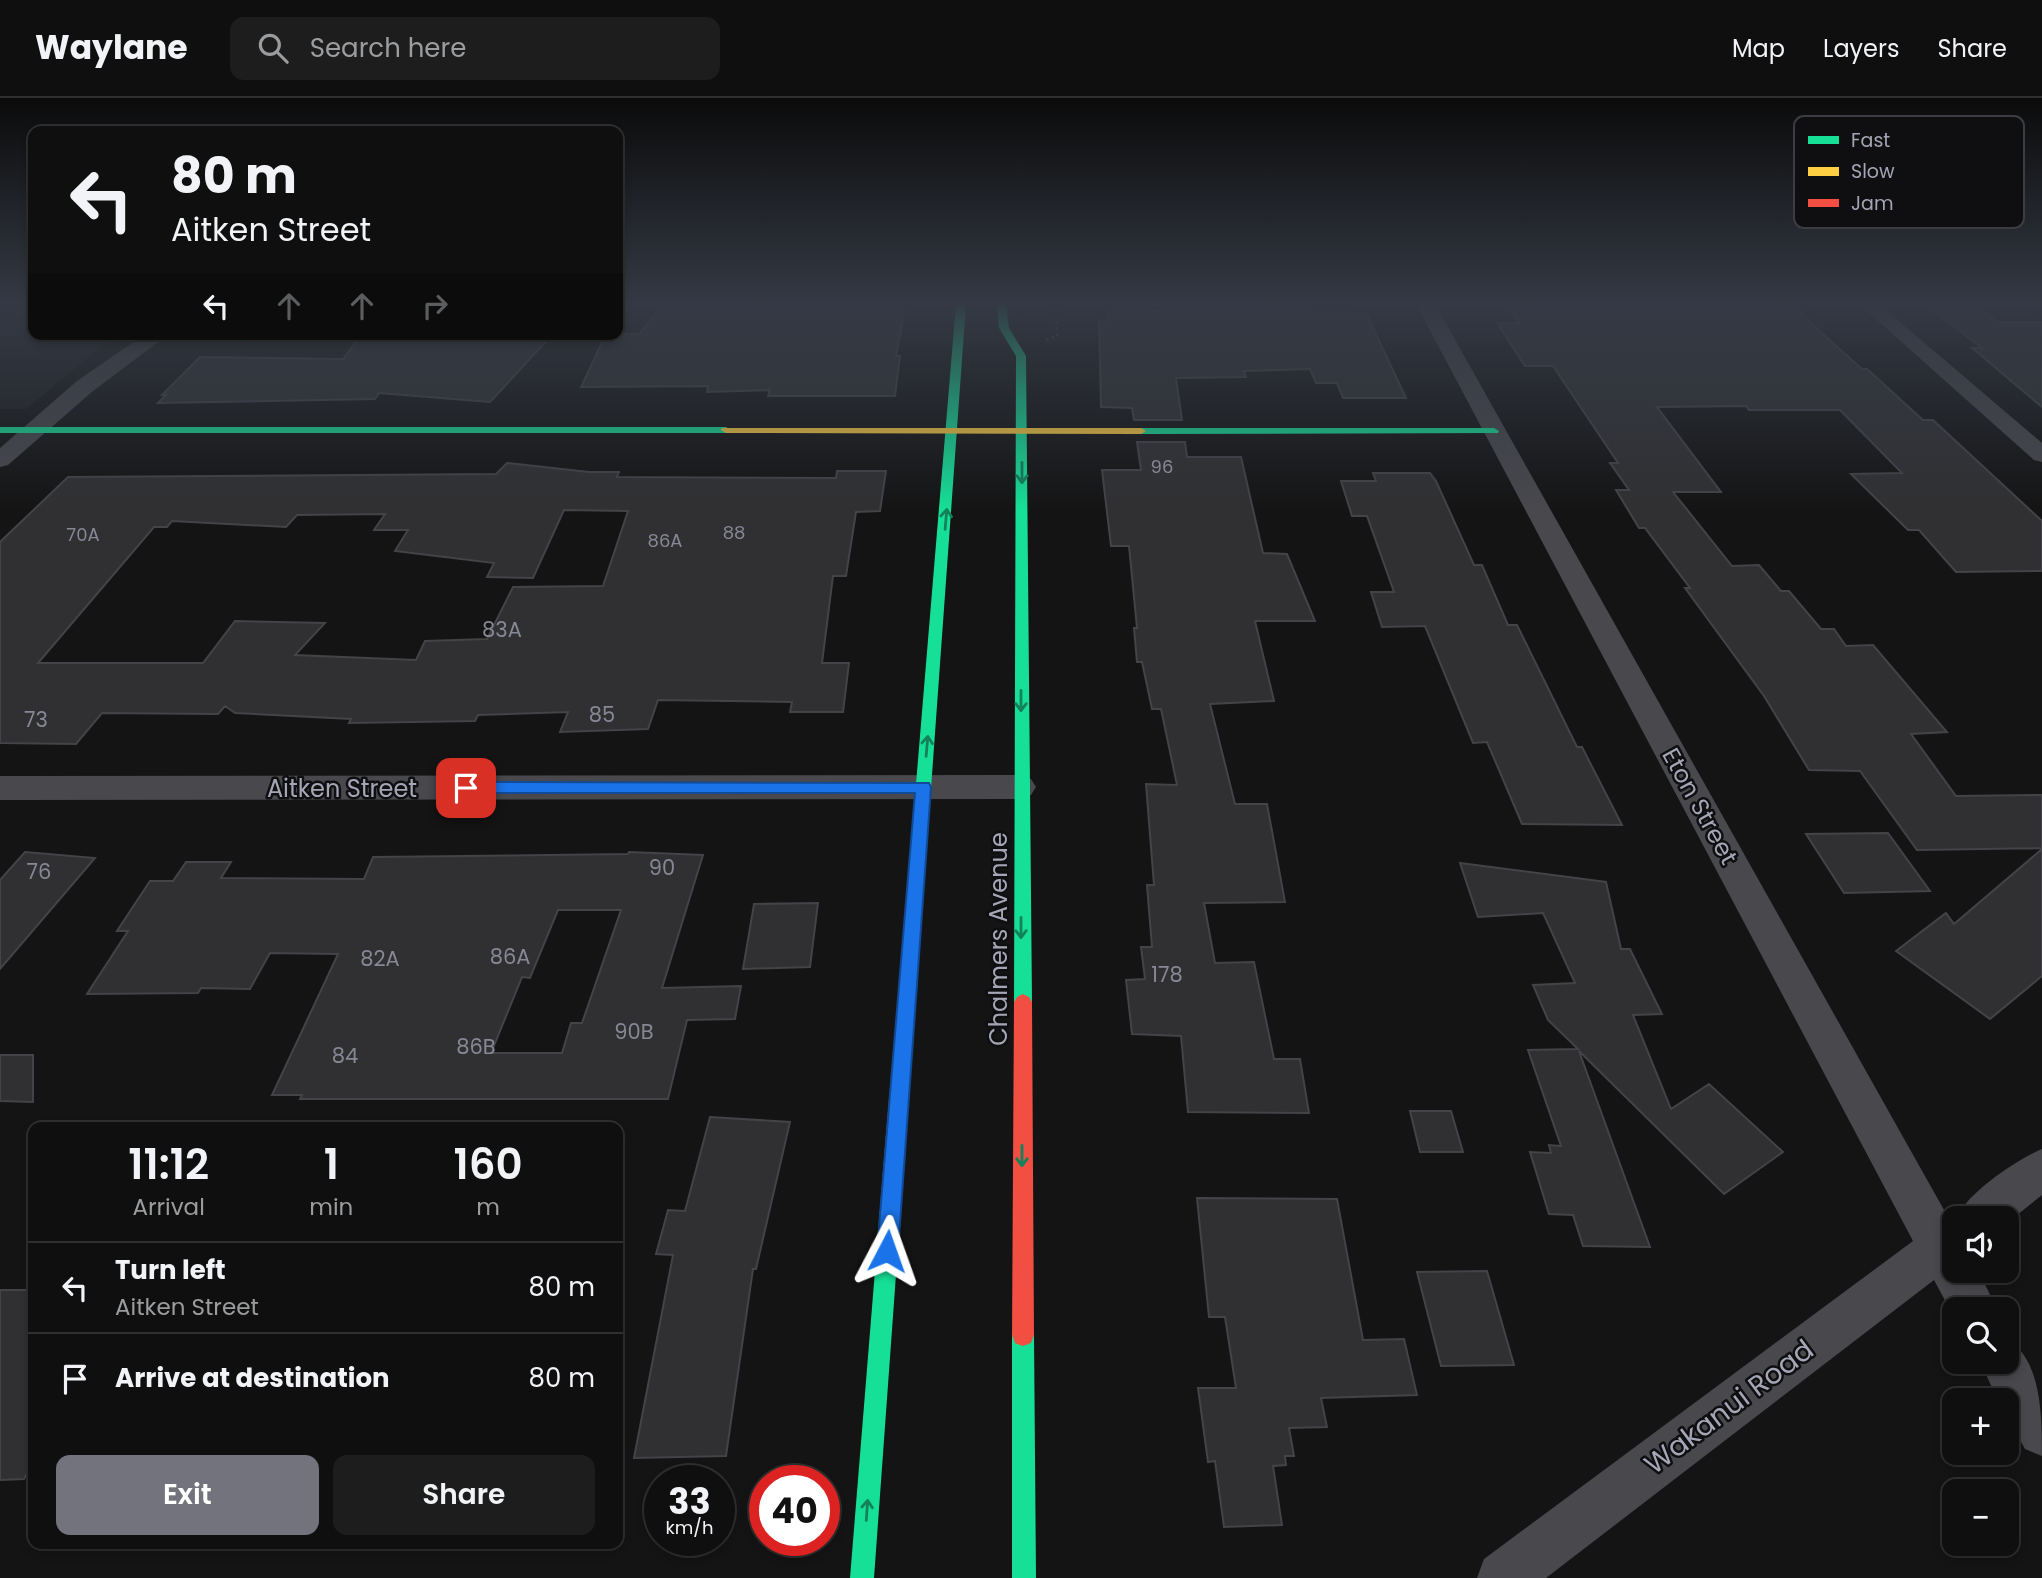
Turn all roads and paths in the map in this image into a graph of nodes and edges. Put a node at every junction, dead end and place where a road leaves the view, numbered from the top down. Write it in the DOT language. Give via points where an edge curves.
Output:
graph roads {
  1 [pos="103,373"];
  2 [pos="957,373"];
  3 [pos="1021,373"];
  4 [pos="1463,373"];
  5 [pos="1948,373"];
  6 [pos="0,430"];
  7 [pos="34,430"];
  8 [pos="953,430"];
  9 [pos="1022,430"];
  10 [pos="1494,431"];
  11 [pos="2042,455"];
  12 [pos="0,460"];
  13 [pos="923,787"];
  14 [pos="1020,787"];
  15 [pos="0,788"];
  16 [pos="2042,1169"];
  17 [pos="1994,1206"];
  18 [pos="1942,1231"];
  19 [pos="1942,1247"];
  20 [pos="2010,1374"];
  21 [pos="2042,1432"];
  22 [pos="862,1578"];
  23 [pos="1024,1578"];
  24 [pos="1503,1578"];
  1 -- 7 [label="street"];
  2 -- 8 [label="street"];
  3 -- 9 [label="street, Chalmers Avenue"];
  4 -- 10 [label="street, Eton Street"];
  5 -- 11 [label="street"];
  6 -- 7 [label="street"];
  7 -- 8 [label="street"];
  7 -- 12 [label="street"];
  8 -- 9 [label="street"];
  13 -- 8 [label="street, one-way"];
  9 -- 10 [label="street"];
  9 -- 14 [label="street, Chalmers Avenue, one-way"];
  10 -- 18 [label="street, Eton Street"];
  13 -- 14 [label="street, Aitken Street"];
  13 -- 15 [label="street, Aitken Street"];
  22 -- 13 [label="street, one-way"];
  14 -- 23 [label="street, Chalmers Avenue, one-way"];
  16 -- 17 [label="street"];
  19 -- 24 [label="street, Wakanui Road"];
  20 -- 21 [label="street"];
}
